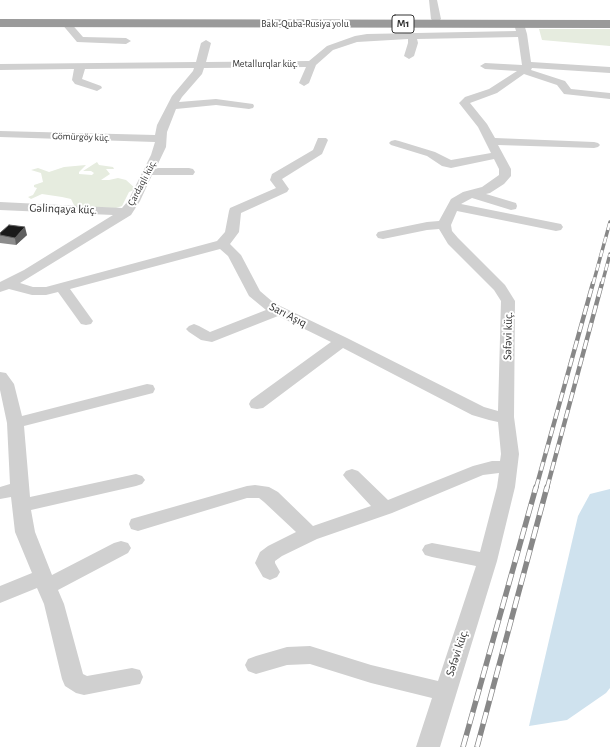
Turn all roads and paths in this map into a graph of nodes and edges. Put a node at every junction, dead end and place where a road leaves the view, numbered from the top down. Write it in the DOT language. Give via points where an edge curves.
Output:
graph roads {
  1 [pos="433,0"];
  2 [pos="0,18"];
  3 [pos="436,19"];
  4 [pos="610,19"];
  5 [pos="0,23"];
  6 [pos="66,23"];
  7 [pos="610,24"];
  8 [pos="520,29"];
  9 [pos="412,36"];
  10 [pos="126,41"];
  11 [pos="206,43"];
  12 [pos="409,56"];
  13 [pos="200,64"];
  14 [pos="312,64"];
  15 [pos="486,66"];
  16 [pos="0,67"];
  17 [pos="80,67"];
  18 [pos="526,68"];
  19 [pos="610,70"];
  20 [pos="304,83"];
  21 [pos="97,88"];
  22 [pos="610,96"];
  23 [pos="174,106"];
  24 [pos="249,106"];
  25 [pos="0,134"];
  26 [pos="161,140"];
  27 [pos="322,140"];
  28 [pos="395,143"];
  29 [pos="594,145"];
  30 [pos="495,148"];
  31 [pos="148,171"];
  32 [pos="188,172"];
  33 [pos="473,194"];
  34 [pos="0,206"];
  35 [pos="453,206"];
  36 [pos="511,206"];
  37 [pos="126,212"];
  38 [pos="444,225"];
  39 [pos="556,227"];
  40 [pos="383,235"];
  41 [pos="222,244"];
  42 [pos="4,286"];
  43 [pos="62,288"];
  44 [pos="278,311"];
  45 [pos="86,321"];
  46 [pos="194,328"];
  47 [pos="342,341"];
  48 [pos="0,377"];
  49 [pos="147,389"];
  50 [pos="257,404"];
  51 [pos="506,417"];
  52 [pos="15,423"];
  53 [pos="509,466"];
  54 [pos="352,475"];
  55 [pos="136,480"];
  56 [pos="0,493"];
  57 [pos="20,497"];
  58 [pos="385,508"];
  59 [pos="138,524"];
  60 [pos="310,534"];
  61 [pos="121,548"];
  62 [pos="432,550"];
  63 [pos="487,560"];
  64 [pos="270,572"];
  65 [pos="45,582"];
  66 [pos="0,595"];
  67 [pos="256,665"];
  68 [pos="132,677"];
  69 [pos="445,692"];
  70 [pos="428,747"];
  1 -- 3 [label="street"];
  2 -- 3 [label="highway, Bakı-Quba-Rusiya yolu / M1"];
  3 -- 4 [label="highway, Bakı-Quba-Rusiya yolu / M1"];
  5 -- 6 [label="highway, Bakı-Quba-Rusiya yolu / M1"];
  6 -- 8 [label="highway, Bakı-Quba-Rusiya yolu / M1"];
  6 -- 10 [label="street" via="80,40"];
  7 -- 8 [label="highway, Bakı-Quba-Rusiya yolu / M1"];
  8 -- 9 [label="street, Metallurqlar küç."];
  8 -- 18 [label="street"];
  9 -- 12 [label="street" via="413,43"];
  9 -- 14 [label="street, Metallurqlar küç." via="355,39 330,48"];
  11 -- 13 [label="street, Çardaqlı küç."];
  13 -- 14 [label="street, Metallurqlar küç."];
  13 -- 17 [label="street, Metallurqlar küç."];
  13 -- 23 [label="street, Çardaqlı küç." via="198,72 177,96"];
  14 -- 20 [label="street"];
  15 -- 18 [label="street"];
  16 -- 17 [label="street, Metallurqlar küç."];
  17 -- 21 [label="street" via="77,80"];
  18 -- 19 [label="street"];
  18 -- 22 [label="street" via="561,83 568,92"];
  18 -- 30 [label="street" via="493,91 464,103 479,120"];
  23 -- 24 [label="street" via="216,102"];
  23 -- 26 [label="street, Çardaqlı küç." via="163,125"];
  25 -- 26 [label="street, Gömürgöy küç."];
  26 -- 31 [label="street, Çardaqlı küç." via="157,155"];
  27 -- 41 [label="street" via="318,152 276,177 282,189 235,211 232,232"];
  28 -- 30 [label="street" via="431,154 451,164"];
  29 -- 30 [label="street"];
  30 -- 33 [label="street" via="505,169 505,176 486,190"];
  31 -- 32 [label="street"];
  31 -- 37 [label="street, Çardaqlı küç."];
  33 -- 35 [label="street" via="460,198"];
  33 -- 36 [label="street"];
  34 -- 37 [label="street, Gəlinqaya küç."];
  35 -- 38 [label="street"];
  35 -- 39 [label="street"];
  37 -- 42 [label="street, Çardaqlı küç."];
  38 -- 40 [label="street"];
  38 -- 51 [label="street, Səfəvi küç." via="454,242 500,288 508,301"];
  41 -- 43 [label="street"];
  41 -- 44 [label="street, Sarı Aşıq" via="234,255 259,298"];
  42 -- 43 [label="street" via="32,291"];
  43 -- 45 [label="street"];
  44 -- 46 [label="street" via="212,336 206,337"];
  44 -- 47 [label="street, Sarı Aşıq"];
  47 -- 50 [label="street"];
  47 -- 51 [label="street, Sarı Aşıq" via="478,411"];
  48 -- 52 [label="street" via="9,392"];
  49 -- 52 [label="street"];
  51 -- 53 [label="street, Səfəvi küç."];
  52 -- 57 [label="street"];
  53 -- 58 [label="street" via="479,470"];
  53 -- 63 [label="street, Səfəvi küç."];
  54 -- 58 [label="street"];
  55 -- 57 [label="street"];
  56 -- 57 [label="street"];
  57 -- 65 [label="street" via="24,532"];
  58 -- 60 [label="street"];
  59 -- 60 [label="street" via="256,491 271,497"];
  60 -- 64 [label="street" via="267,557 266,563"];
  61 -- 65 [label="street"];
  62 -- 63 [label="street"];
  63 -- 69 [label="street, Səfəvi küç."];
  65 -- 66 [label="street"];
  65 -- 68 [label="street" via="54,604 73,680 84,686"];
  67 -- 69 [label="street" via="287,656 310,655 371,674"];
  69 -- 70 [label="street, Səfəvi küç."];
}
